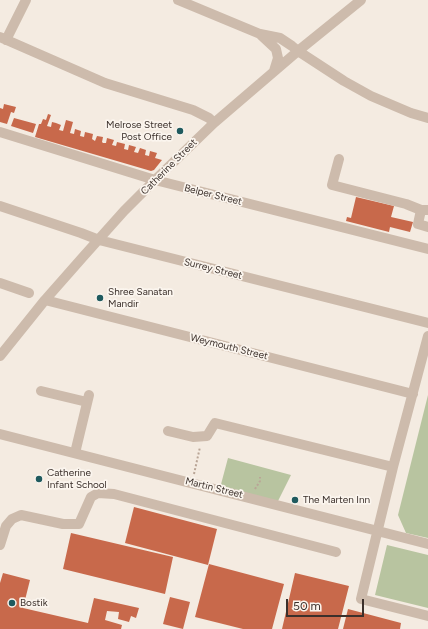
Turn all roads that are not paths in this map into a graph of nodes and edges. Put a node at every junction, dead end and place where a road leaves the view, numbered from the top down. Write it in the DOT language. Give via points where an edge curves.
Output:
graph roads {
  1 [pos="26,0"];
  2 [pos="178,0"];
  3 [pos="361,0"];
  4 [pos="260,34"];
  5 [pos="3,39"];
  6 [pos="298,51"];
  7 [pos="274,71"];
  8 [pos="428,118"];
  9 [pos="214,123"];
  10 [pos="0,132"];
  11 [pos="339,158"];
  12 [pos="155,180"];
  13 [pos="0,206"];
  14 [pos="425,210"];
  15 [pos="428,227"];
  16 [pos="99,240"];
  17 [pos="428,249"];
  18 [pos="0,283"];
  19 [pos="29,293"];
  20 [pos="45,300"];
  21 [pos="428,323"];
  22 [pos="428,336"];
  23 [pos="0,356"];
  24 [pos="41,391"];
  25 [pos="413,394"];
  26 [pos="168,431"];
  27 [pos="0,434"];
  28 [pos="75,453"];
  29 [pos="393,467"];
  30 [pos="378,531"];
  31 [pos="428,544"];
  32 [pos="0,545"];
  33 [pos="336,552"];
  34 [pos="428,616"];
  1 -- 5 [label="street"];
  2 -- 4 [label="street"];
  3 -- 6 [label="street, Catherine Street"];
  4 -- 6 [label="street" via="280,38"];
  4 -- 7 [label="street" via="276,49 278,58"];
  5 -- 9 [label="street" via="105,83 193,110 210,118"];
  6 -- 7 [label="street, Catherine Street"];
  6 -- 8 [label="street" via="371,96"];
  7 -- 9 [label="street, Catherine Street"];
  9 -- 12 [label="street, Catherine Street"];
  10 -- 12 [label="street, Belper Street"];
  11 -- 14 [label="street" via="332,185"];
  12 -- 16 [label="street, Catherine Street"];
  12 -- 17 [label="street, Belper Street"];
  13 -- 16 [label="street, Surrey Street"];
  14 -- 15 [label="street" via="418,224"];
  16 -- 20 [label="street, Catherine Street"];
  16 -- 21 [label="street, Surrey Street"];
  18 -- 19 [label="street"];
  20 -- 23 [label="street, Catherine Street"];
  20 -- 25 [label="street, Weymouth Street"];
  22 -- 25 [label="street"];
  24 -- 28 [label="street" via="88,398"];
  25 -- 29 [label="street"];
  26 -- 29 [label="street" via="193,437 207,436 215,423"];
  27 -- 28 [label="street, Martin Street"];
  28 -- 30 [label="street, Martin Street"];
  29 -- 30 [label="street"];
  30 -- 31 [label="street, Martin Street"];
  30 -- 34 [label="street" via="360,599"];
  32 -- 33 [label="street" via="6,526 12,519 21,515 63,524 79,524 91,497 98,493 114,494"];
}
